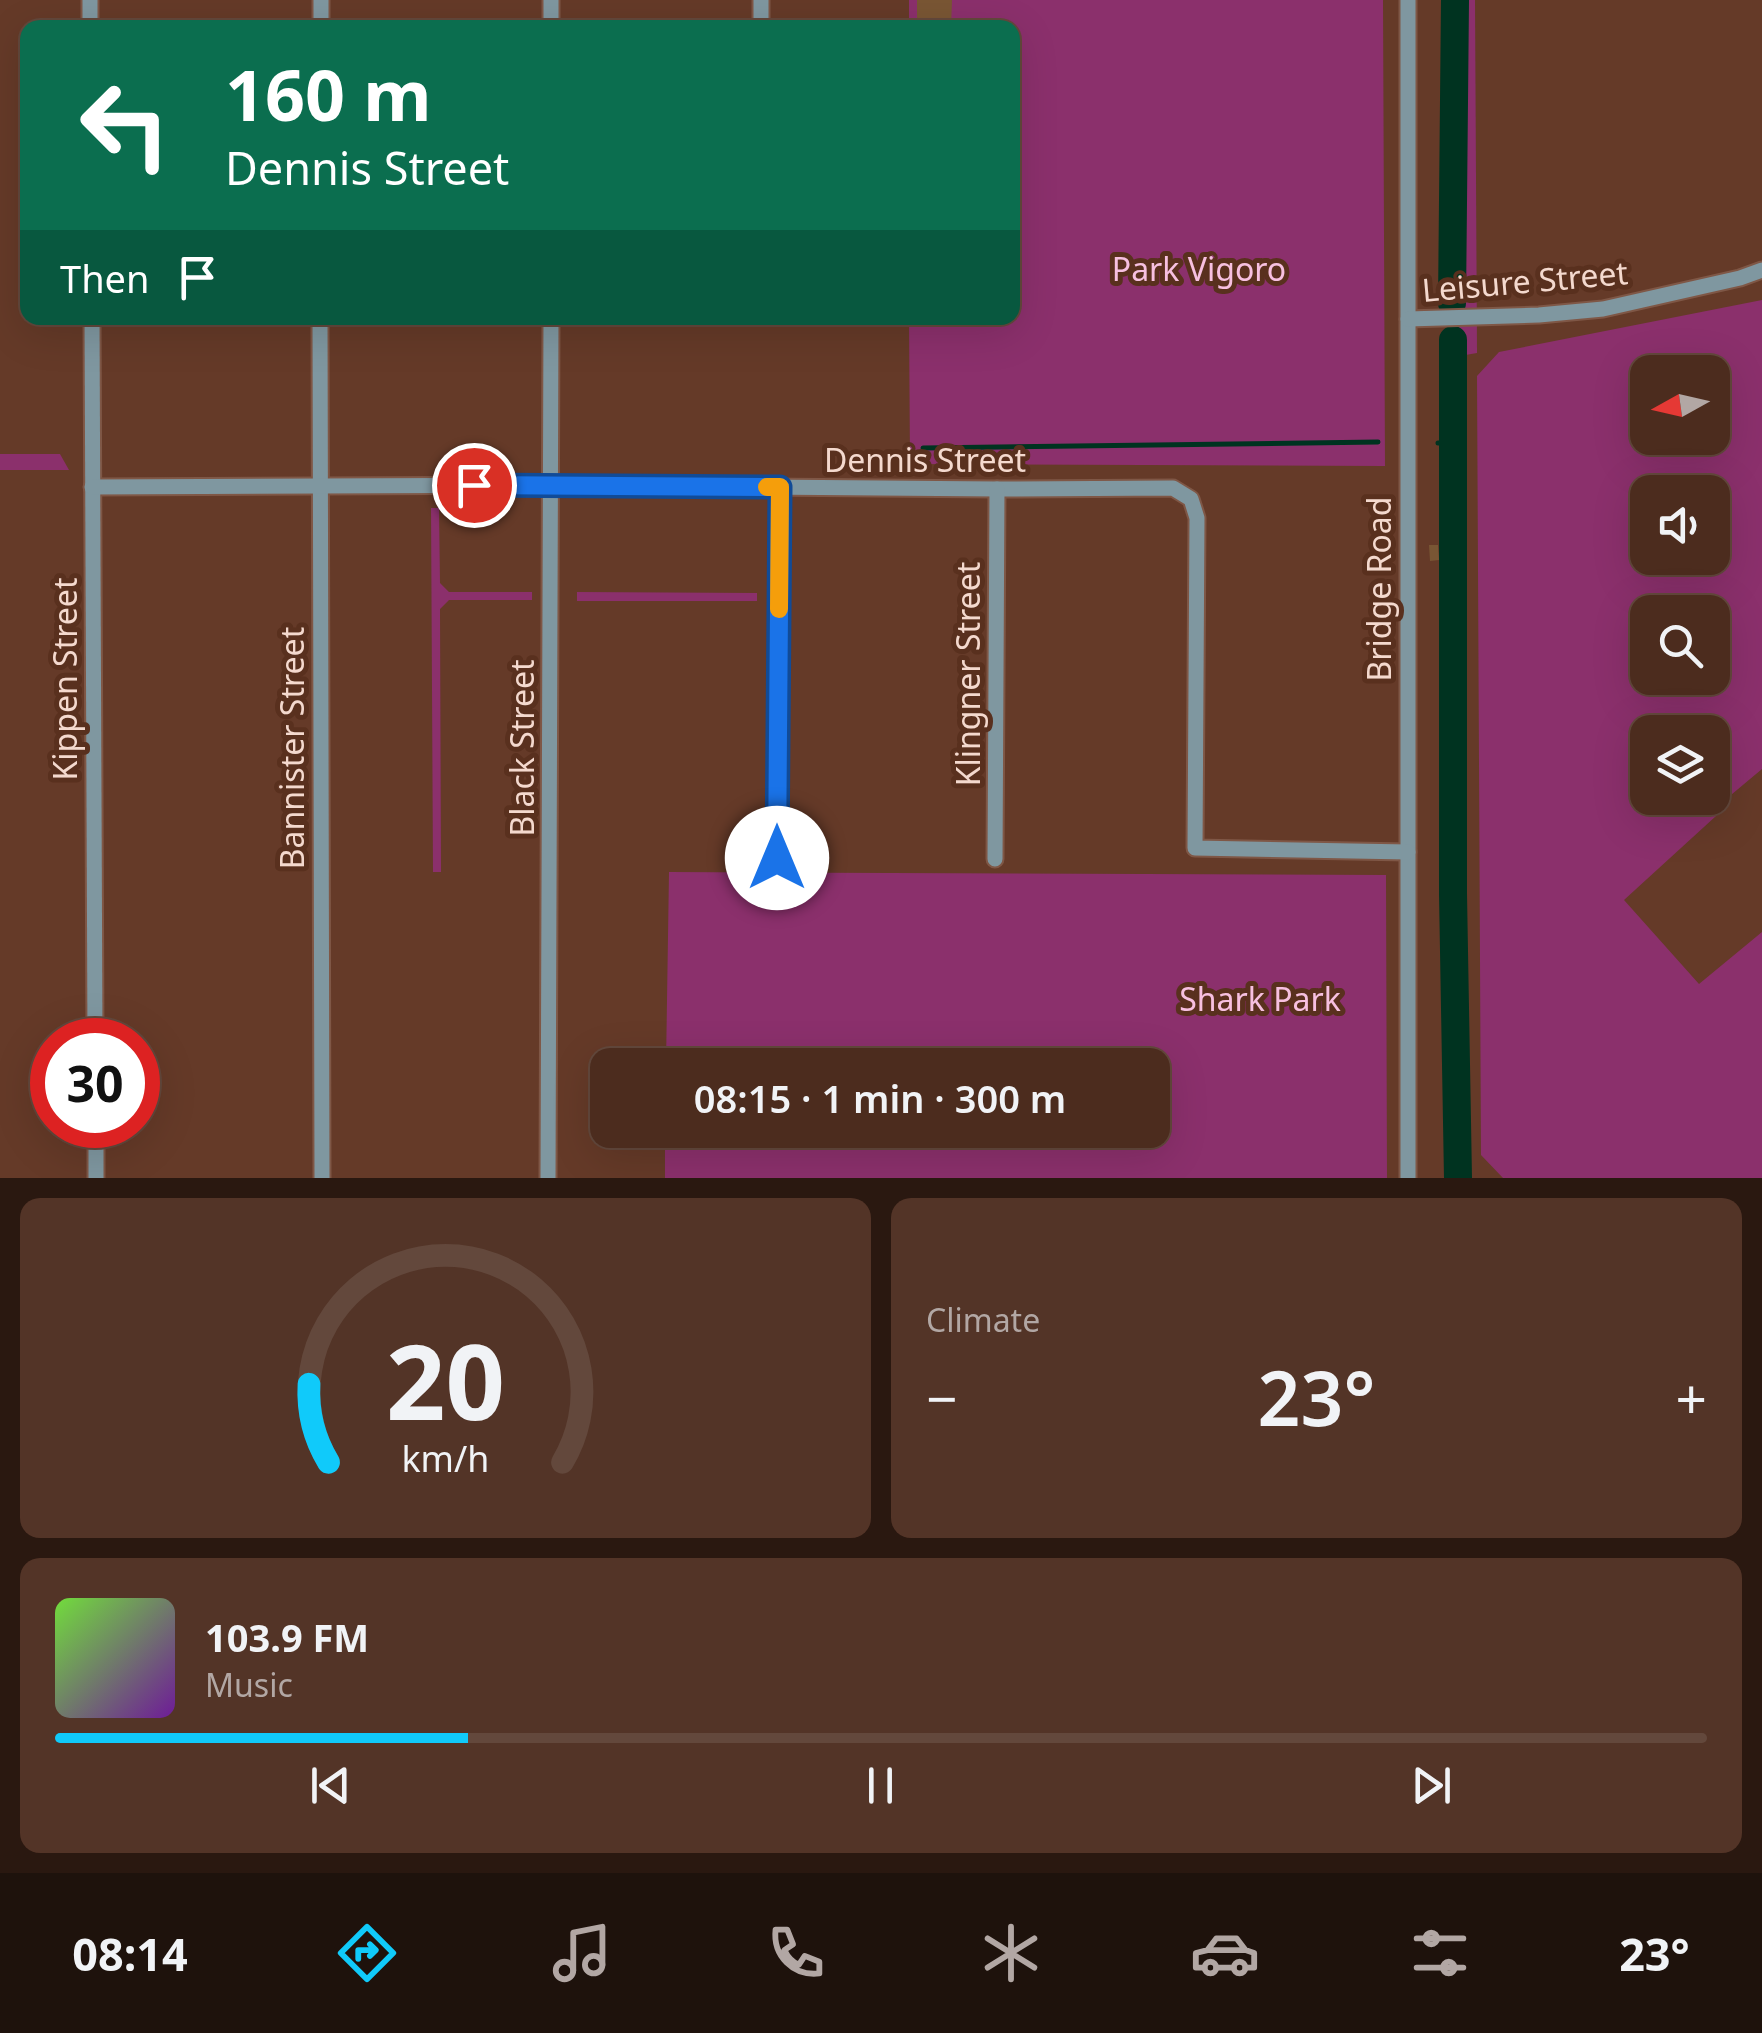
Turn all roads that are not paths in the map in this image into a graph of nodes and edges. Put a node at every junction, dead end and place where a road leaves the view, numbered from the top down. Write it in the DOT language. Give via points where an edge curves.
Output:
graph roads {
  1 [pos="1408,0"];
  2 [pos="1762,270"];
  3 [pos="1408,319"];
  4 [pos="92,325"];
  5 [pos="320,325"];
  6 [pos="552,325"];
  7 [pos="552,485"];
  8 [pos="92,487"];
  9 [pos="320,487"];
  10 [pos="780,487"];
  11 [pos="997,489"];
  12 [pos="1408,852"];
  13 [pos="777,858"];
  14 [pos="995,858"];
  15 [pos="95,1018"];
  16 [pos="96,1148"];
  17 [pos="96,1178"];
  18 [pos="322,1178"];
  19 [pos="548,1178"];
  20 [pos="1408,1178"];
  1 -- 3 [label="street, Bridge Road"];
  2 -- 3 [label="street, Leisure Street" via="1603,309"];
  3 -- 12 [label="street, Bridge Road"];
  4 -- 8 [label="street, Kippen Street"];
  5 -- 9 [label="street, Bannister Street"];
  6 -- 7 [label="street, Black Street"];
  7 -- 9 [label="street, Dennis Street"];
  7 -- 10 [label="street, Dennis Street"];
  7 -- 19 [label="street, Black Street"];
  8 -- 9 [label="street, Dennis Street"];
  8 -- 15 [label="street, Kippen Street"];
  9 -- 18 [label="street, Bannister Street"];
  10 -- 11 [label="street, Dennis Street"];
  10 -- 13 [label="street"];
  11 -- 12 [label="street, Dennis Street" via="1173,488 1191,500 1197,518 1194,848"];
  11 -- 14 [label="street, Klingner Street"];
  12 -- 20 [label="street, Bridge Road"];
  16 -- 17 [label="street"];
}
